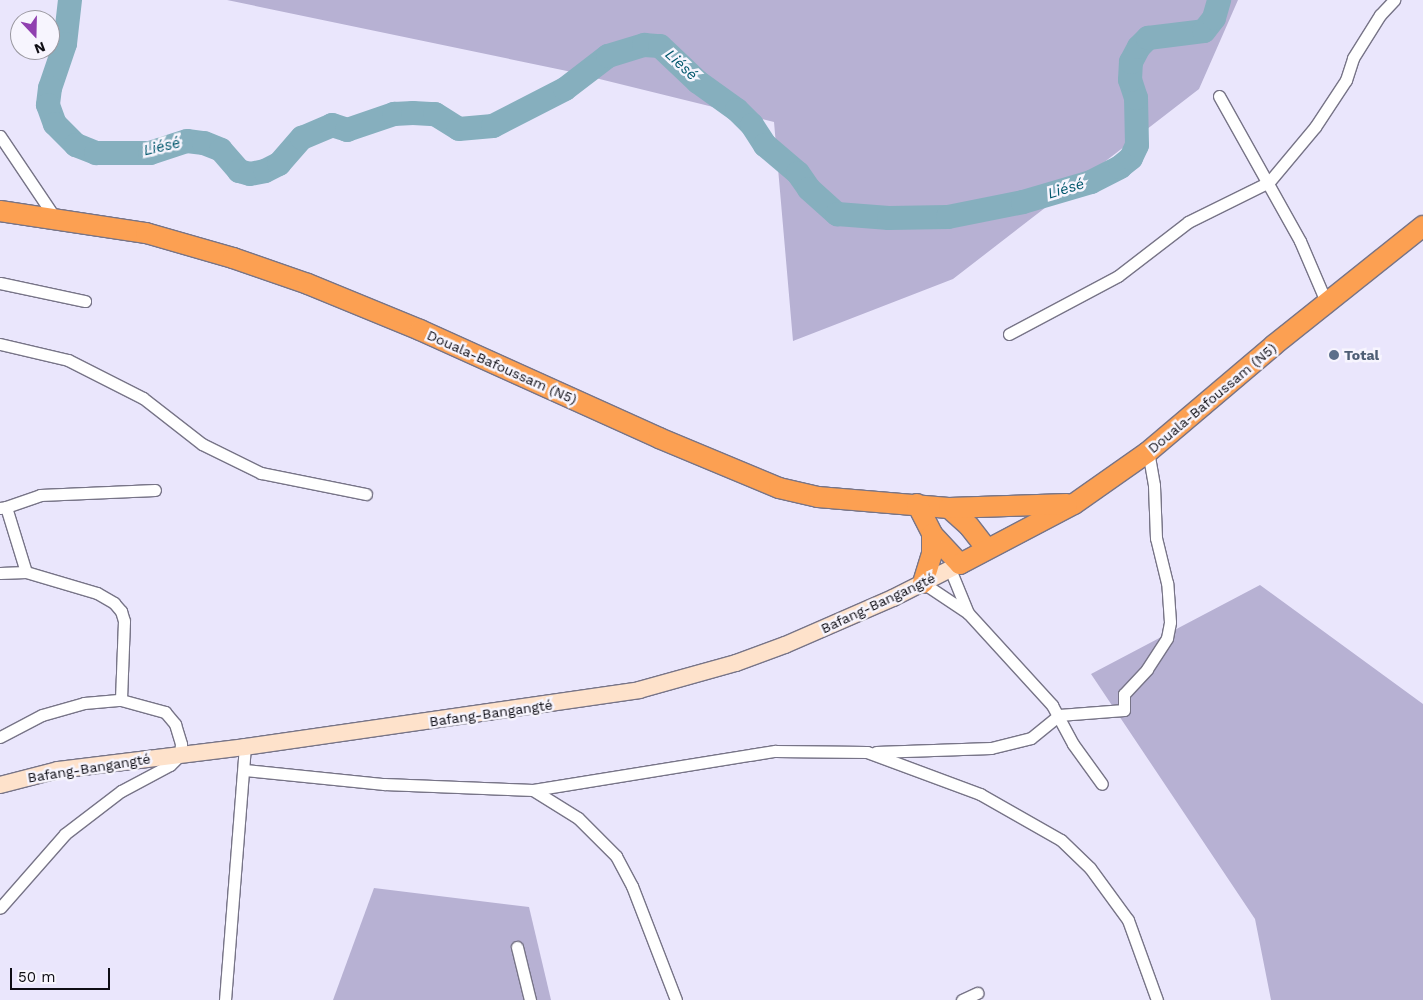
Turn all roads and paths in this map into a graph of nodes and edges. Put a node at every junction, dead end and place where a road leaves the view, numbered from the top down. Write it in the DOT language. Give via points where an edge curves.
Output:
graph roads {
  1 [pos="1394,0"];
  2 [pos="1219,96"];
  3 [pos="0,136"];
  4 [pos="1269,182"];
  5 [pos="0,211"];
  6 [pos="55,218"];
  7 [pos="1423,226"];
  8 [pos="0,283"];
  9 [pos="85,301"];
  10 [pos="1327,304"];
  11 [pos="1009,334"];
  12 [pos="0,344"];
  13 [pos="1148,452"];
  14 [pos="156,490"];
  15 [pos="366,494"];
  16 [pos="917,504"];
  17 [pos="1074,504"];
  18 [pos="3,507"];
  19 [pos="949,508"];
  20 [pos="932,534"];
  21 [pos="986,549"];
  22 [pos="955,567"];
  23 [pos="26,572"];
  24 [pos="0,573"];
  25 [pos="923,583"];
  26 [pos="968,613"];
  27 [pos="121,700"];
  28 [pos="1059,715"];
  29 [pos="0,737"];
  30 [pos="245,747"];
  31 [pos="867,752"];
  32 [pos="180,755"];
  33 [pos="245,770"];
  34 [pos="1102,784"];
  35 [pos="0,785"];
  36 [pos="533,790"];
  37 [pos="0,908"];
  38 [pos="517,947"];
  39 [pos="977,993"];
  40 [pos="226,1000"];
  41 [pos="530,1000"];
  42 [pos="676,1000"];
  43 [pos="962,1000"];
  44 [pos="1157,1000"];
  1 -- 4 [label="street" via="1380,15 1353,58 1346,80 1315,126"];
  2 -- 4 [label="street"];
  3 -- 6 [label="street"];
  4 -- 10 [label="street"];
  4 -- 11 [label="street" via="1188,222 1118,276"];
  5 -- 6 [label="highway, Douala-Bafoussam (N5)"];
  6 -- 16 [label="highway, Douala-Bafoussam (N5)" via="146,233 308,284 779,488 818,496"];
  7 -- 10 [label="highway, Douala-Bafoussam (N5)"];
  8 -- 9 [label="street"];
  10 -- 13 [label="highway, Douala-Bafoussam (N5)"];
  12 -- 15 [label="street" via="68,360 143,398 202,444 261,473"];
  13 -- 17 [label="highway, Douala-Bafoussam (N5)"];
  13 -- 28 [label="street" via="1154,484 1156,538 1170,605 1167,638 1147,669 1126,690 1123,711"];
  14 -- 18 [label="street" via="40,495"];
  16 -- 19 [label="highway, Douala-Bafoussam (N5)"];
  16 -- 20 [label="highway"];
  17 -- 19 [label="highway, Douala-Bafoussam (N5)"];
  17 -- 21 [label="highway, Douala-Bafoussam (N5)"];
  18 -- 23 [label="street"];
  19 -- 21 [label="highway" via="969,526"];
  20 -- 22 [label="highway"];
  20 -- 25 [label="highway" via="932,552"];
  21 -- 22 [label="highway, Douala-Bafoussam (N5)"];
  22 -- 25 [label="street, Bafang-Bangangté"];
  22 -- 26 [label="street"];
  23 -- 24 [label="street"];
  23 -- 27 [label="street" via="97,593 121,611 124,655"];
  25 -- 26 [label="street"];
  25 -- 30 [label="street, Bafang-Bangangté" via="847,619 736,663 639,690"];
  26 -- 28 [label="street"];
  27 -- 29 [label="street" via="76,705 42,715"];
  27 -- 32 [label="street" via="165,712 175,724 181,744"];
  28 -- 31 [label="street" via="1031,738 1011,745 949,752"];
  28 -- 34 [label="street" via="1072,744"];
  30 -- 32 [label="street, Bafang-Bangangté"];
  30 -- 33 [label="street"];
  31 -- 36 [label="street" via="774,751"];
  31 -- 44 [label="street" via="980,794 1061,840 1090,868 1128,920"];
  32 -- 35 [label="street, Bafang-Bangangté" via="58,770"];
  32 -- 37 [label="street" via="170,766 121,791 83,818 30,870"];
  33 -- 36 [label="street" via="384,784"];
  33 -- 40 [label="street"];
  36 -- 42 [label="street" via="578,818 616,856 632,886"];
  38 -- 41 [label="street"];
  39 -- 43 [label="street"];
}
